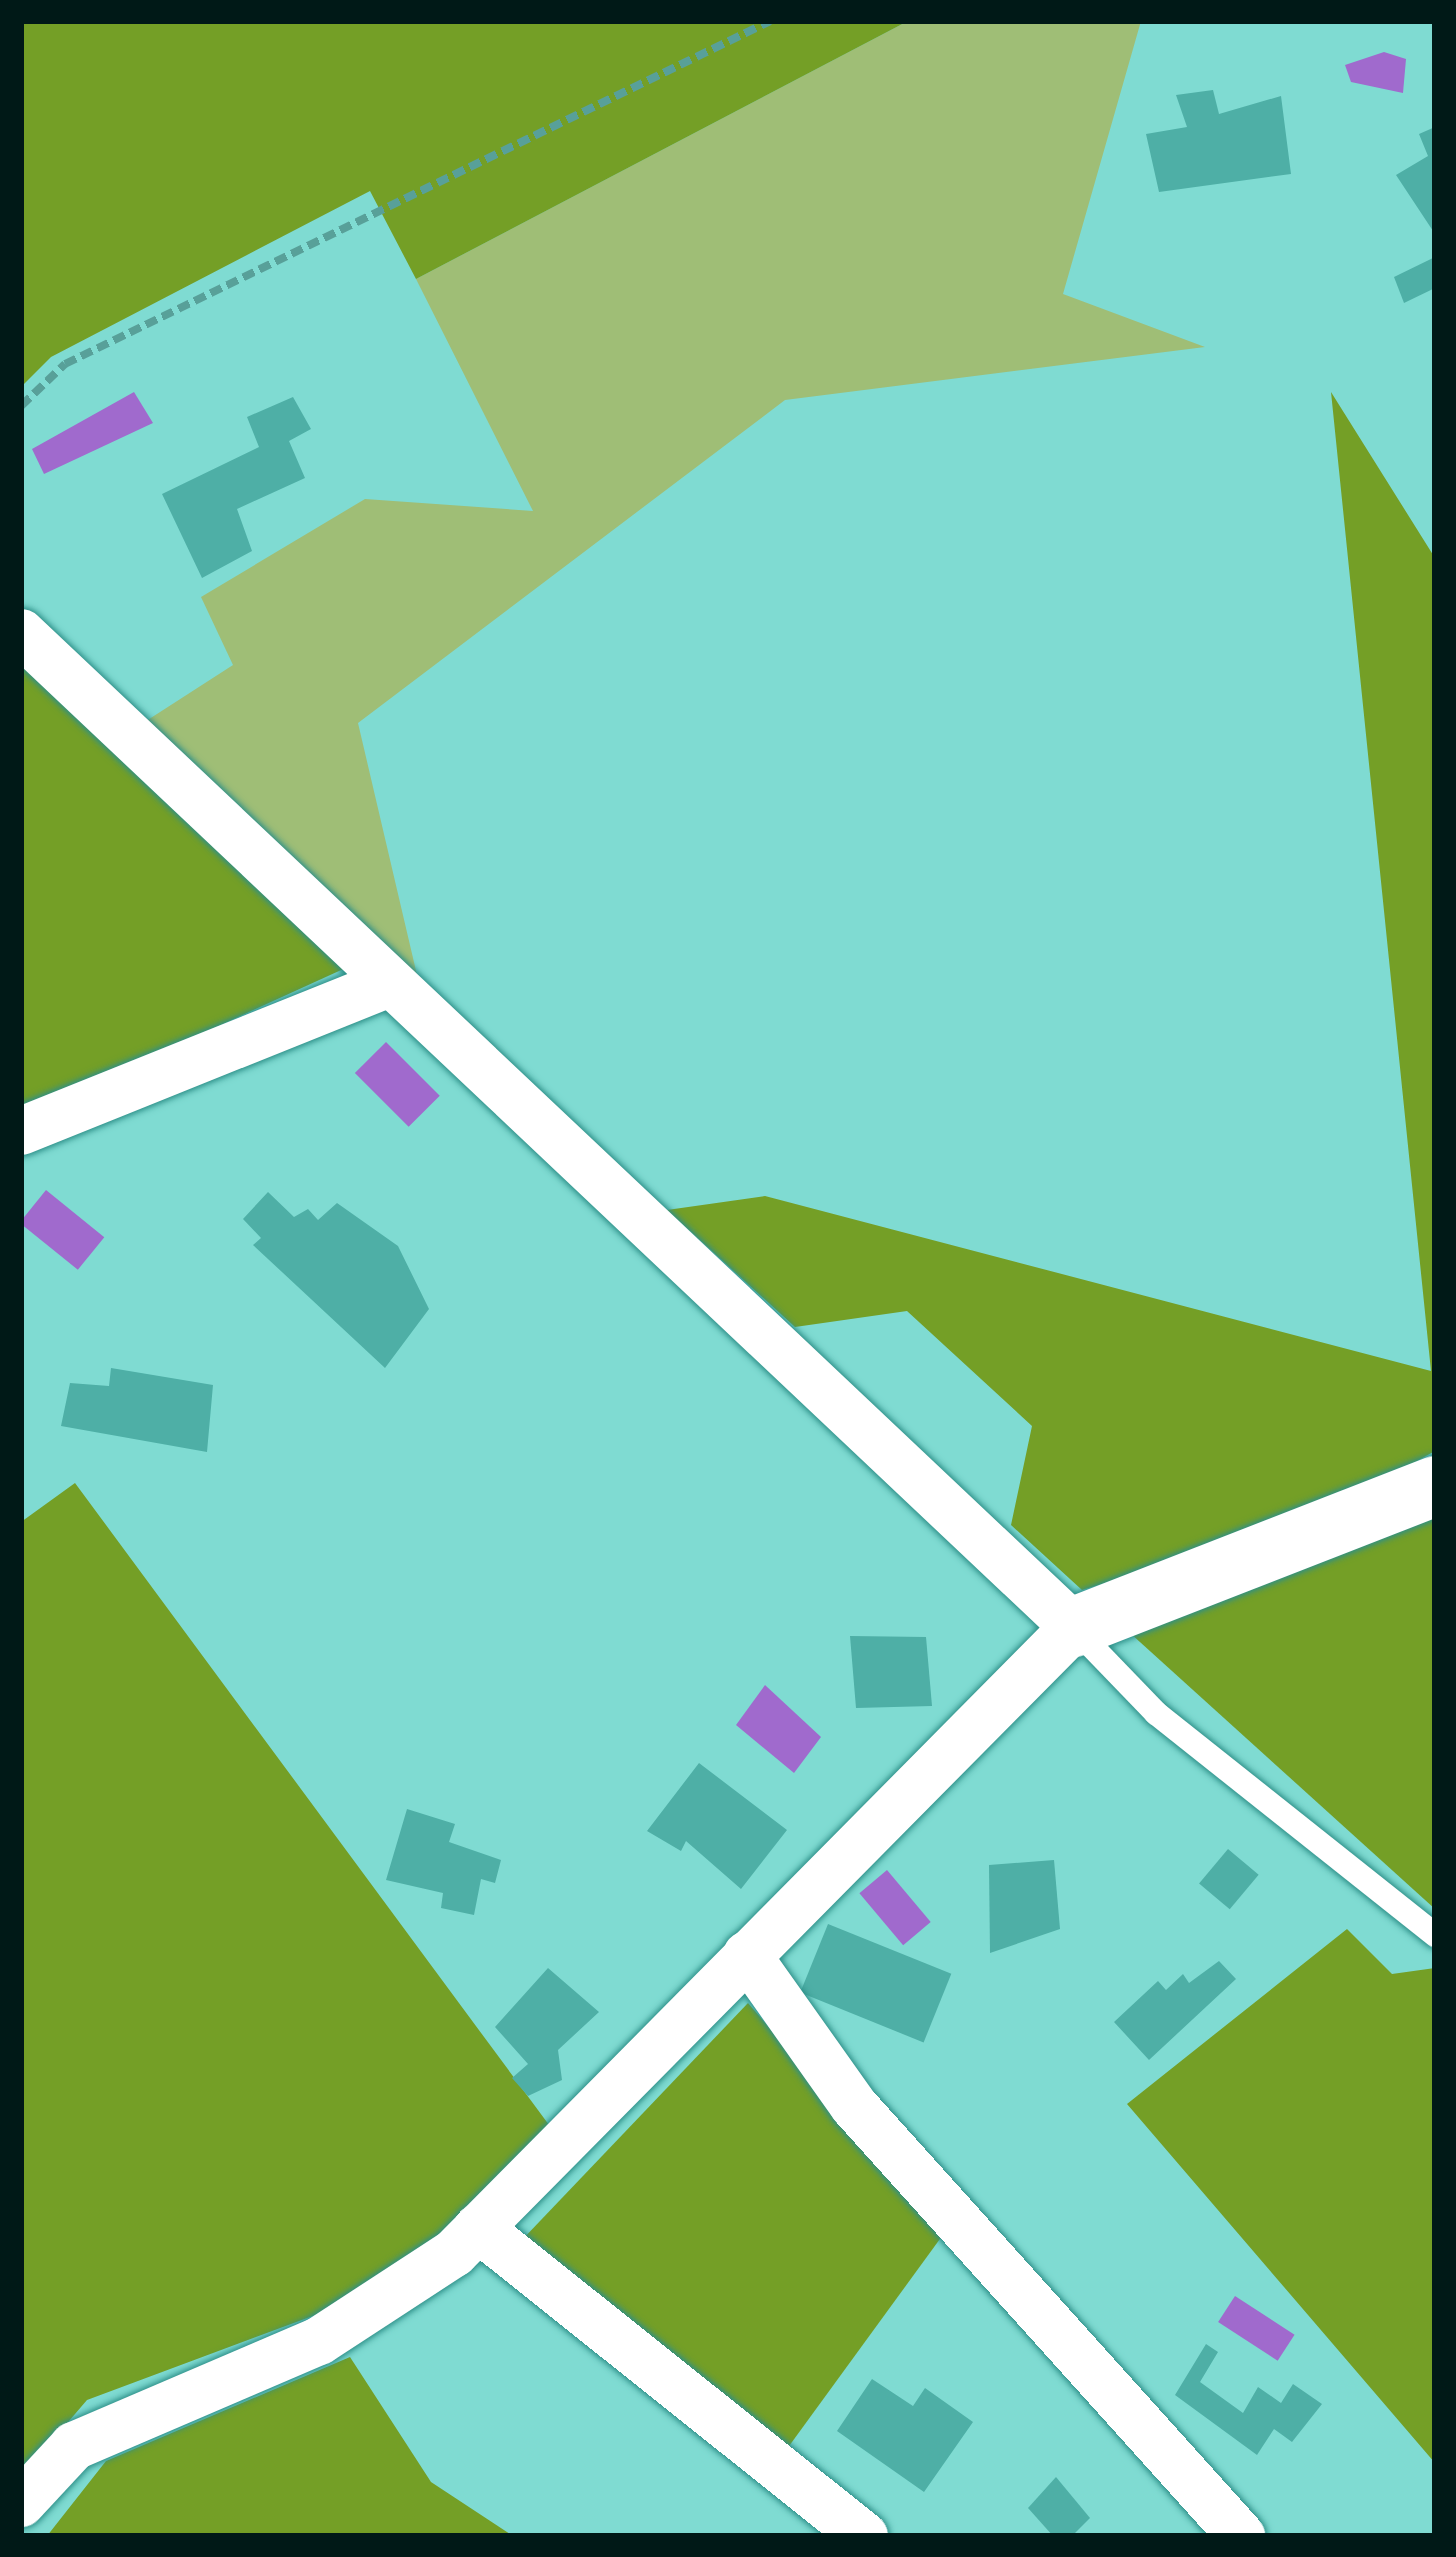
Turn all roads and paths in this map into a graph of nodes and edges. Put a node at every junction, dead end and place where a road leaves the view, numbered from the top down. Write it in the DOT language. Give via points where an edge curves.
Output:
graph roads {
  1 [pos="770,21"];
  2 [pos="21,406"];
  3 [pos="21,633"];
  4 [pos="384,985"];
  5 [pos="21,1131"];
  6 [pos="1435,1486"];
  7 [pos="1074,1627"];
  8 [pos="1435,1935"];
  9 [pos="747,1954"];
  10 [pos="478,2228"];
  11 [pos="21,2503"];
  12 [pos="864,2536"];
  13 [pos="1241,2536"];
  1 -- 2 [label="path" via="65,364"];
  3 -- 4 [label="street"];
  4 -- 5 [label="street"];
  4 -- 7 [label="street"];
  6 -- 7 [label="street"];
  7 -- 8 [label="lane" via="1156,1713"];
  7 -- 9 [label="street"];
  9 -- 10 [label="street"];
  9 -- 13 [label="street" via="854,2106"];
  10 -- 11 [label="street" via="320,2341 74,2446"];
  10 -- 12 [label="street"];
}
